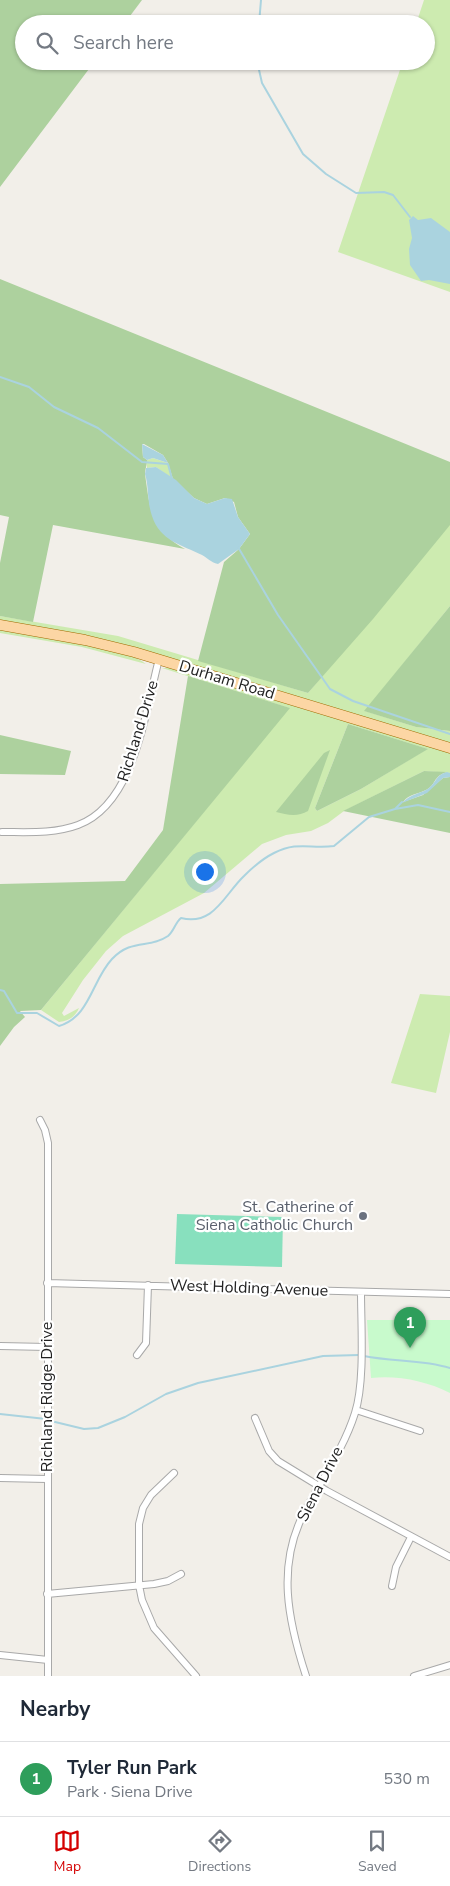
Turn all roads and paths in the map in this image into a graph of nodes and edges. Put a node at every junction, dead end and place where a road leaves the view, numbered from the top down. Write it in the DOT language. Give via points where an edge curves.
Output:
graph roads {
  1 [pos="0,625"];
  2 [pos="158,659"];
  3 [pos="450,748"];
  4 [pos="2,832"];
  5 [pos="40,1120"];
  6 [pos="47,1282"];
  7 [pos="148,1284"];
  8 [pos="361,1292"];
  9 [pos="450,1294"];
  10 [pos="0,1346"];
  11 [pos="48,1347"];
  12 [pos="137,1355"];
  13 [pos="356,1410"];
  14 [pos="255,1418"];
  15 [pos="420,1431"];
  16 [pos="174,1474"];
  17 [pos="0,1478"];
  18 [pos="47,1478"];
  19 [pos="319,1486"];
  20 [pos="411,1537"];
  21 [pos="450,1557"];
  22 [pos="181,1574"];
  23 [pos="139,1585"];
  24 [pos="392,1586"];
  25 [pos="47,1594"];
  26 [pos="0,1654"];
  27 [pos="48,1660"];
  28 [pos="450,1665"];
  29 [pos="192,1675"];
  30 [pos="48,1676"];
  31 [pos="306,1676"];
  32 [pos="414,1676"];
  1 -- 2 [label="main road, Durham Road" via="85,640"];
  2 -- 3 [label="main road, Durham Road"];
  2 -- 4 [label="street, Richland Drive" via="128,775 110,803 94,816 62,829"];
  5 -- 6 [label="street, Richland Ridge Drive" via="48,1143"];
  6 -- 7 [label="street, West Holding Avenue"];
  6 -- 11 [label="street, Richland Ridge Drive"];
  7 -- 8 [label="street, West Holding Avenue"];
  7 -- 12 [label="street" via="146,1343"];
  8 -- 9 [label="street, West Holding Avenue"];
  8 -- 13 [label="street, Siena Drive" via="361,1365"];
  10 -- 11 [label="street"];
  11 -- 18 [label="street, Richland Ridge Drive"];
  13 -- 15 [label="street"];
  13 -- 19 [label="street, Siena Drive"];
  14 -- 19 [label="street" via="269,1451 278,1461"];
  16 -- 23 [label="street" via="151,1494 143,1508 139,1524"];
  17 -- 18 [label="street"];
  18 -- 25 [label="street, Richland Ridge Drive"];
  19 -- 20 [label="street"];
  19 -- 31 [label="street, Siena Drive" via="296,1531 287,1578 289,1618"];
  20 -- 21 [label="street"];
  20 -- 24 [label="street" via="396,1567"];
  22 -- 23 [label="street" via="168,1581"];
  23 -- 25 [label="street"];
  23 -- 29 [label="street" via="154,1628"];
  25 -- 27 [label="street, Richland Ridge Drive"];
  26 -- 27 [label="street"];
  27 -- 30 [label="street, Richland Ridge Drive"];
  28 -- 32 [label="street"];
}
